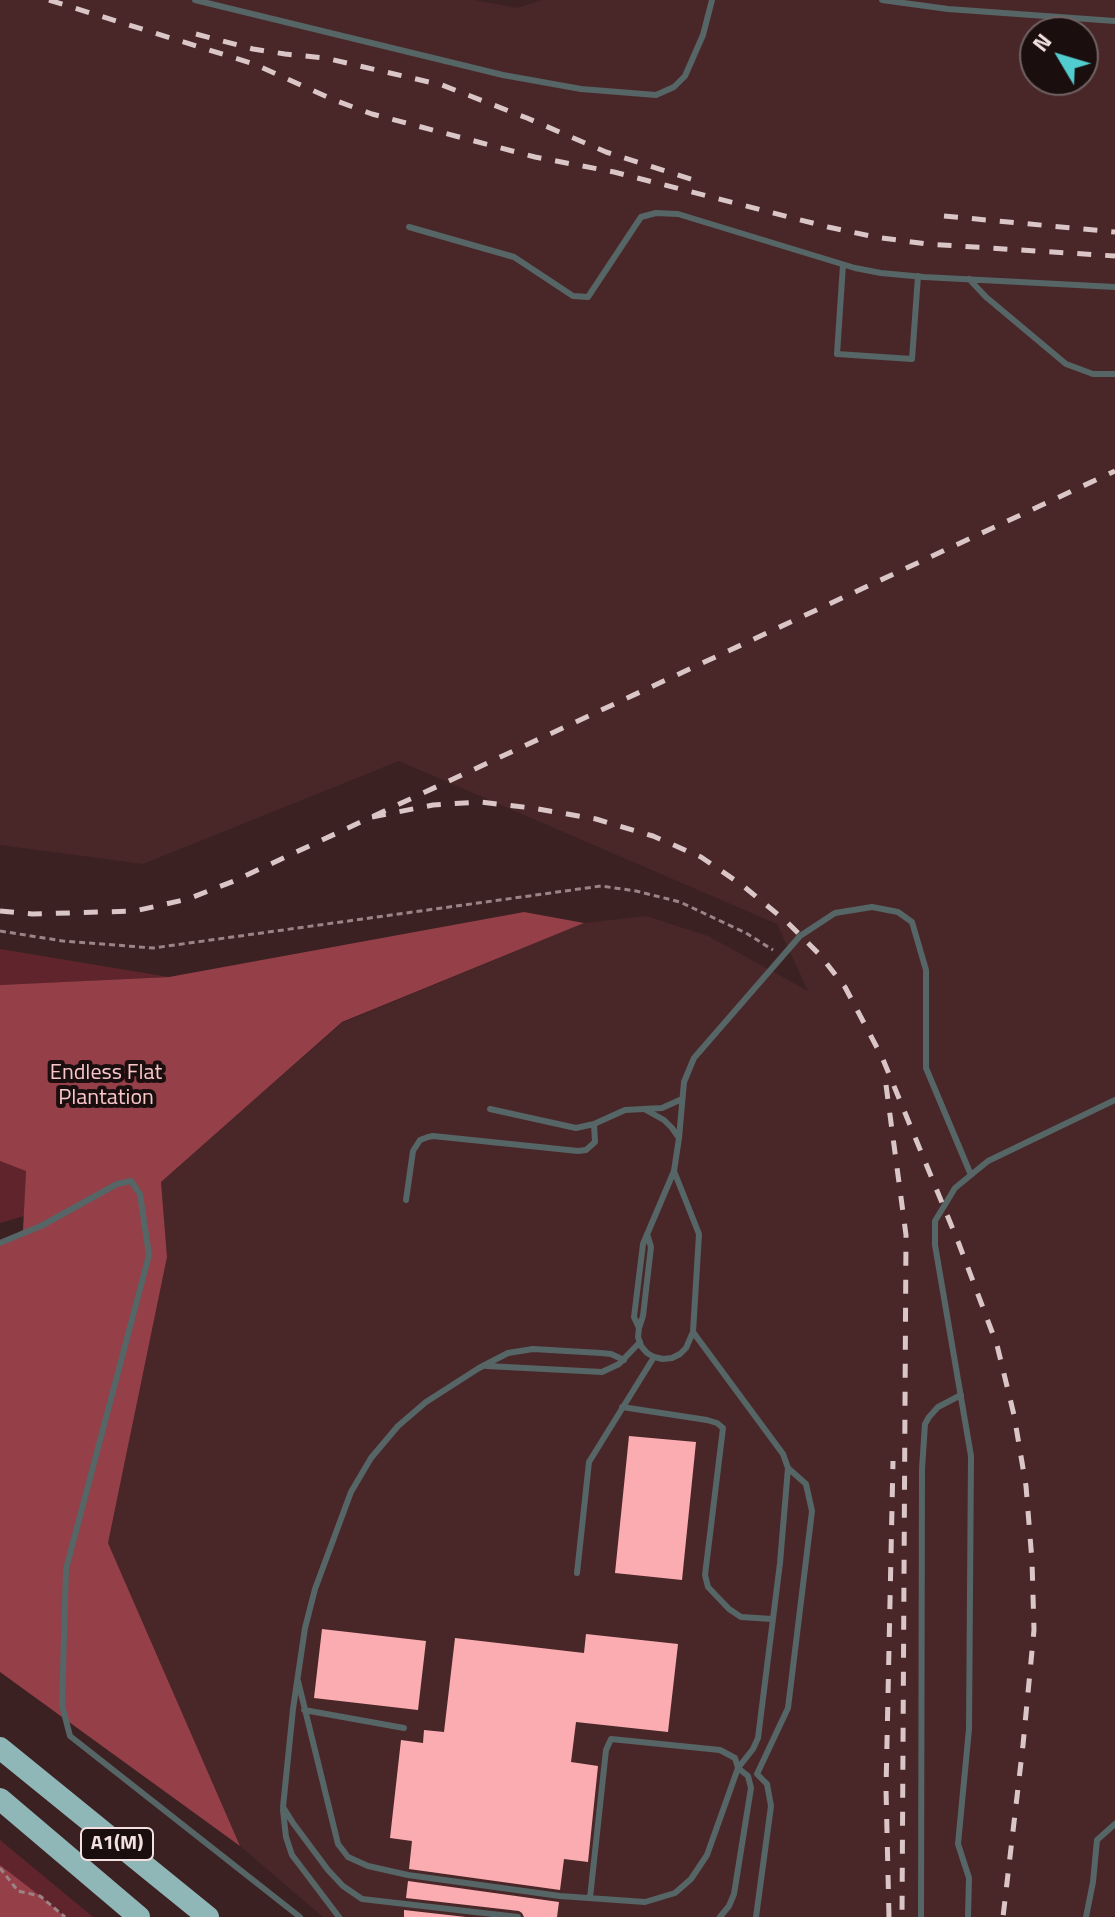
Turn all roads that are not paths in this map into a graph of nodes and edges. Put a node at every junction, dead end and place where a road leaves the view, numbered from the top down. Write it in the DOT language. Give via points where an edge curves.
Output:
graph roads {
  1 [pos="195,0"];
  2 [pos="712,0"];
  3 [pos="882,0"];
  4 [pos="1115,21"];
  5 [pos="409,227"];
  6 [pos="843,265"];
  7 [pos="918,276"];
  8 [pos="969,279"];
  9 [pos="1115,287"];
  10 [pos="1115,374"];
  11 [pos="682,1099"];
  12 [pos="1115,1100"];
  13 [pos="490,1109"];
  14 [pos="646,1110"];
  15 [pos="594,1124"];
  16 [pos="679,1138"];
  17 [pos="674,1171"];
  18 [pos="971,1175"];
  19 [pos="406,1200"];
  20 [pos="0,1243"];
  21 [pos="693,1332"];
  22 [pos="640,1342"];
  23 [pos="654,1357"];
  24 [pos="624,1360"];
  25 [pos="484,1366"];
  26 [pos="961,1395"];
  27 [pos="622,1407"];
  28 [pos="788,1468"];
  29 [pos="577,1573"];
  30 [pos="772,1619"];
  31 [pos="298,1681"];
  32 [pos="304,1710"];
  33 [pos="404,1728"];
  34 [pos="0,1748"];
  35 [pos="738,1768"];
  36 [pos="0,1799"];
  37 [pos="283,1807"];
  38 [pos="1115,1824"];
  39 [pos="590,1898"];
  40 [pos="139,1917"];
  41 [pos="208,1917"];
  42 [pos="300,1917"];
  43 [pos="339,1917"];
  44 [pos="518,1917"];
  45 [pos="720,1917"];
  46 [pos="756,1917"];
  47 [pos="921,1917"];
  48 [pos="968,1917"];
  49 [pos="1086,1917"];
  1 -- 2 [label="lane" via="503,75 656,95 685,76"];
  3 -- 4 [label="lane"];
  5 -- 6 [label="lane" via="514,257 573,296 588,297 641,217 656,213 678,214"];
  6 -- 7 [label="lane"];
  6 -- 7 [label="lane" via="837,354 912,359"];
  7 -- 8 [label="lane"];
  8 -- 9 [label="lane"];
  8 -- 10 [label="lane" via="1066,364 1093,374"];
  11 -- 14 [label="lane"];
  11 -- 16 [label="lane"];
  11 -- 18 [label="lane" via="694,1058 800,936 835,913 872,907 898,912 912,922 926,970 926,1068"];
  12 -- 18 [label="lane" via="988,1161"];
  13 -- 15 [label="lane" via="576,1128"];
  14 -- 15 [label="lane" via="625,1110"];
  14 -- 16 [label="lane" via="664,1120"];
  15 -- 19 [label="lane" via="595,1142 578,1151 433,1136 420,1140 413,1151"];
  16 -- 17 [label="lane"];
  17 -- 21 [label="lane" via="699,1234"];
  17 -- 22 [label="lane" via="643,1244 634,1317"];
  18 -- 26 [label="lane" via="955,1188 935,1221"];
  20 -- 42 [label="lane" via="117,1184 131,1181 140,1194 149,1255 66,1569 62,1705 70,1736"];
  21 -- 23 [label="lane" via="680,1354"];
  21 -- 28 [label="lane"];
  22 -- 23 [label="lane"];
  22 -- 24 [label="lane"];
  23 -- 27 [label="lane"];
  24 -- 25 [label="lane" via="597,1373"];
  24 -- 25 [label="lane" via="611,1354 533,1349 508,1353"];
  25 -- 31 [label="lane" via="426,1402 371,1458 351,1492 315,1589"];
  26 -- 47 [label="lane" via="938,1407 925,1424"];
  26 -- 48 [label="lane" via="971,1456 969,1729 958,1844 969,1878"];
  27 -- 29 [label="lane" via="589,1462"];
  27 -- 30 [label="lane" via="707,1420 723,1428 705,1575 708,1587 741,1617"];
  28 -- 30 [label="lane"];
  28 -- 46 [label="lane" via="806,1484 812,1511 788,1708 757,1774 767,1784 771,1806"];
  30 -- 35 [label="lane" via="758,1738"];
  31 -- 32 [label="lane"];
  31 -- 37 [label="lane"];
  32 -- 33 [label="lane"];
  32 -- 39 [label="lane" via="338,1844 348,1857 408,1875"];
  34 -- 41 [label="highway, A1(M)"];
  35 -- 39 [label="lane" via="707,1855 691,1879 675,1893 645,1902"];
  35 -- 39 [label="lane" via="735,1758 720,1750 611,1739"];
  35 -- 45 [label="lane" via="748,1776 751,1788 734,1894"];
  36 -- 40 [label="highway, A1(M)"];
  37 -- 43 [label="lane" via="292,1855"];
  37 -- 44 [label="lane" via="328,1870 362,1899"];
  38 -- 49 [label="lane" via="1097,1840"];
}
